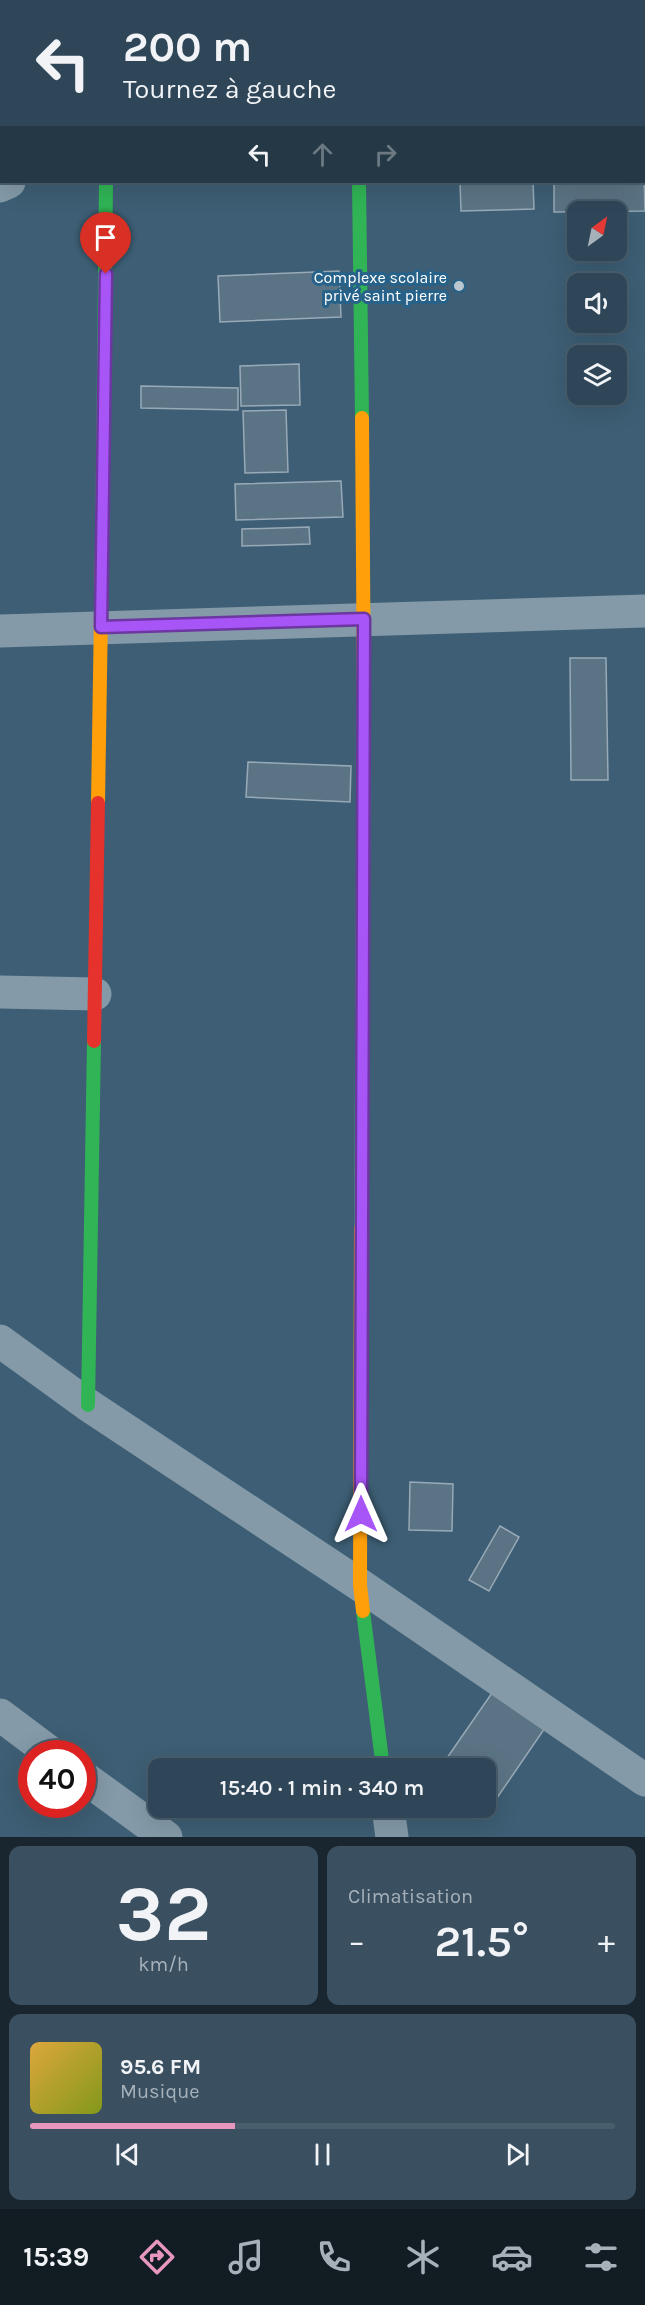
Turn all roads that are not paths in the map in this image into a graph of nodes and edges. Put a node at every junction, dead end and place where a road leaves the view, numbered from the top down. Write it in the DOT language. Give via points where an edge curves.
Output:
graph roads {
  1 [pos="106,183"];
  2 [pos="359,183"];
  3 [pos="645,611"];
  4 [pos="364,619"];
  5 [pos="101,627"];
  6 [pos="0,631"];
  7 [pos="0,992"];
  8 [pos="95,994"];
  9 [pos="0,1341"];
  10 [pos="88,1405"];
  11 [pos="360,1585"];
  12 [pos="0,1715"];
  13 [pos="33,1740"];
  14 [pos="382,1758"];
  15 [pos="645,1780"];
  16 [pos="96,1786"];
  17 [pos="389,1818"];
  18 [pos="166,1837"];
  19 [pos="392,1837"];
  1 -- 5 [label="street"];
  2 -- 4 [label="street"];
  3 -- 4 [label="street"];
  4 -- 5 [label="street"];
  4 -- 11 [label="street"];
  5 -- 6 [label="street"];
  5 -- 8 [label="street"];
  7 -- 8 [label="street"];
  8 -- 10 [label="street"];
  9 -- 10 [label="street"];
  10 -- 11 [label="street"];
  11 -- 14 [label="street"];
  11 -- 15 [label="street"];
  12 -- 13 [label="street"];
  16 -- 18 [label="street"];
  17 -- 19 [label="street"];
}
